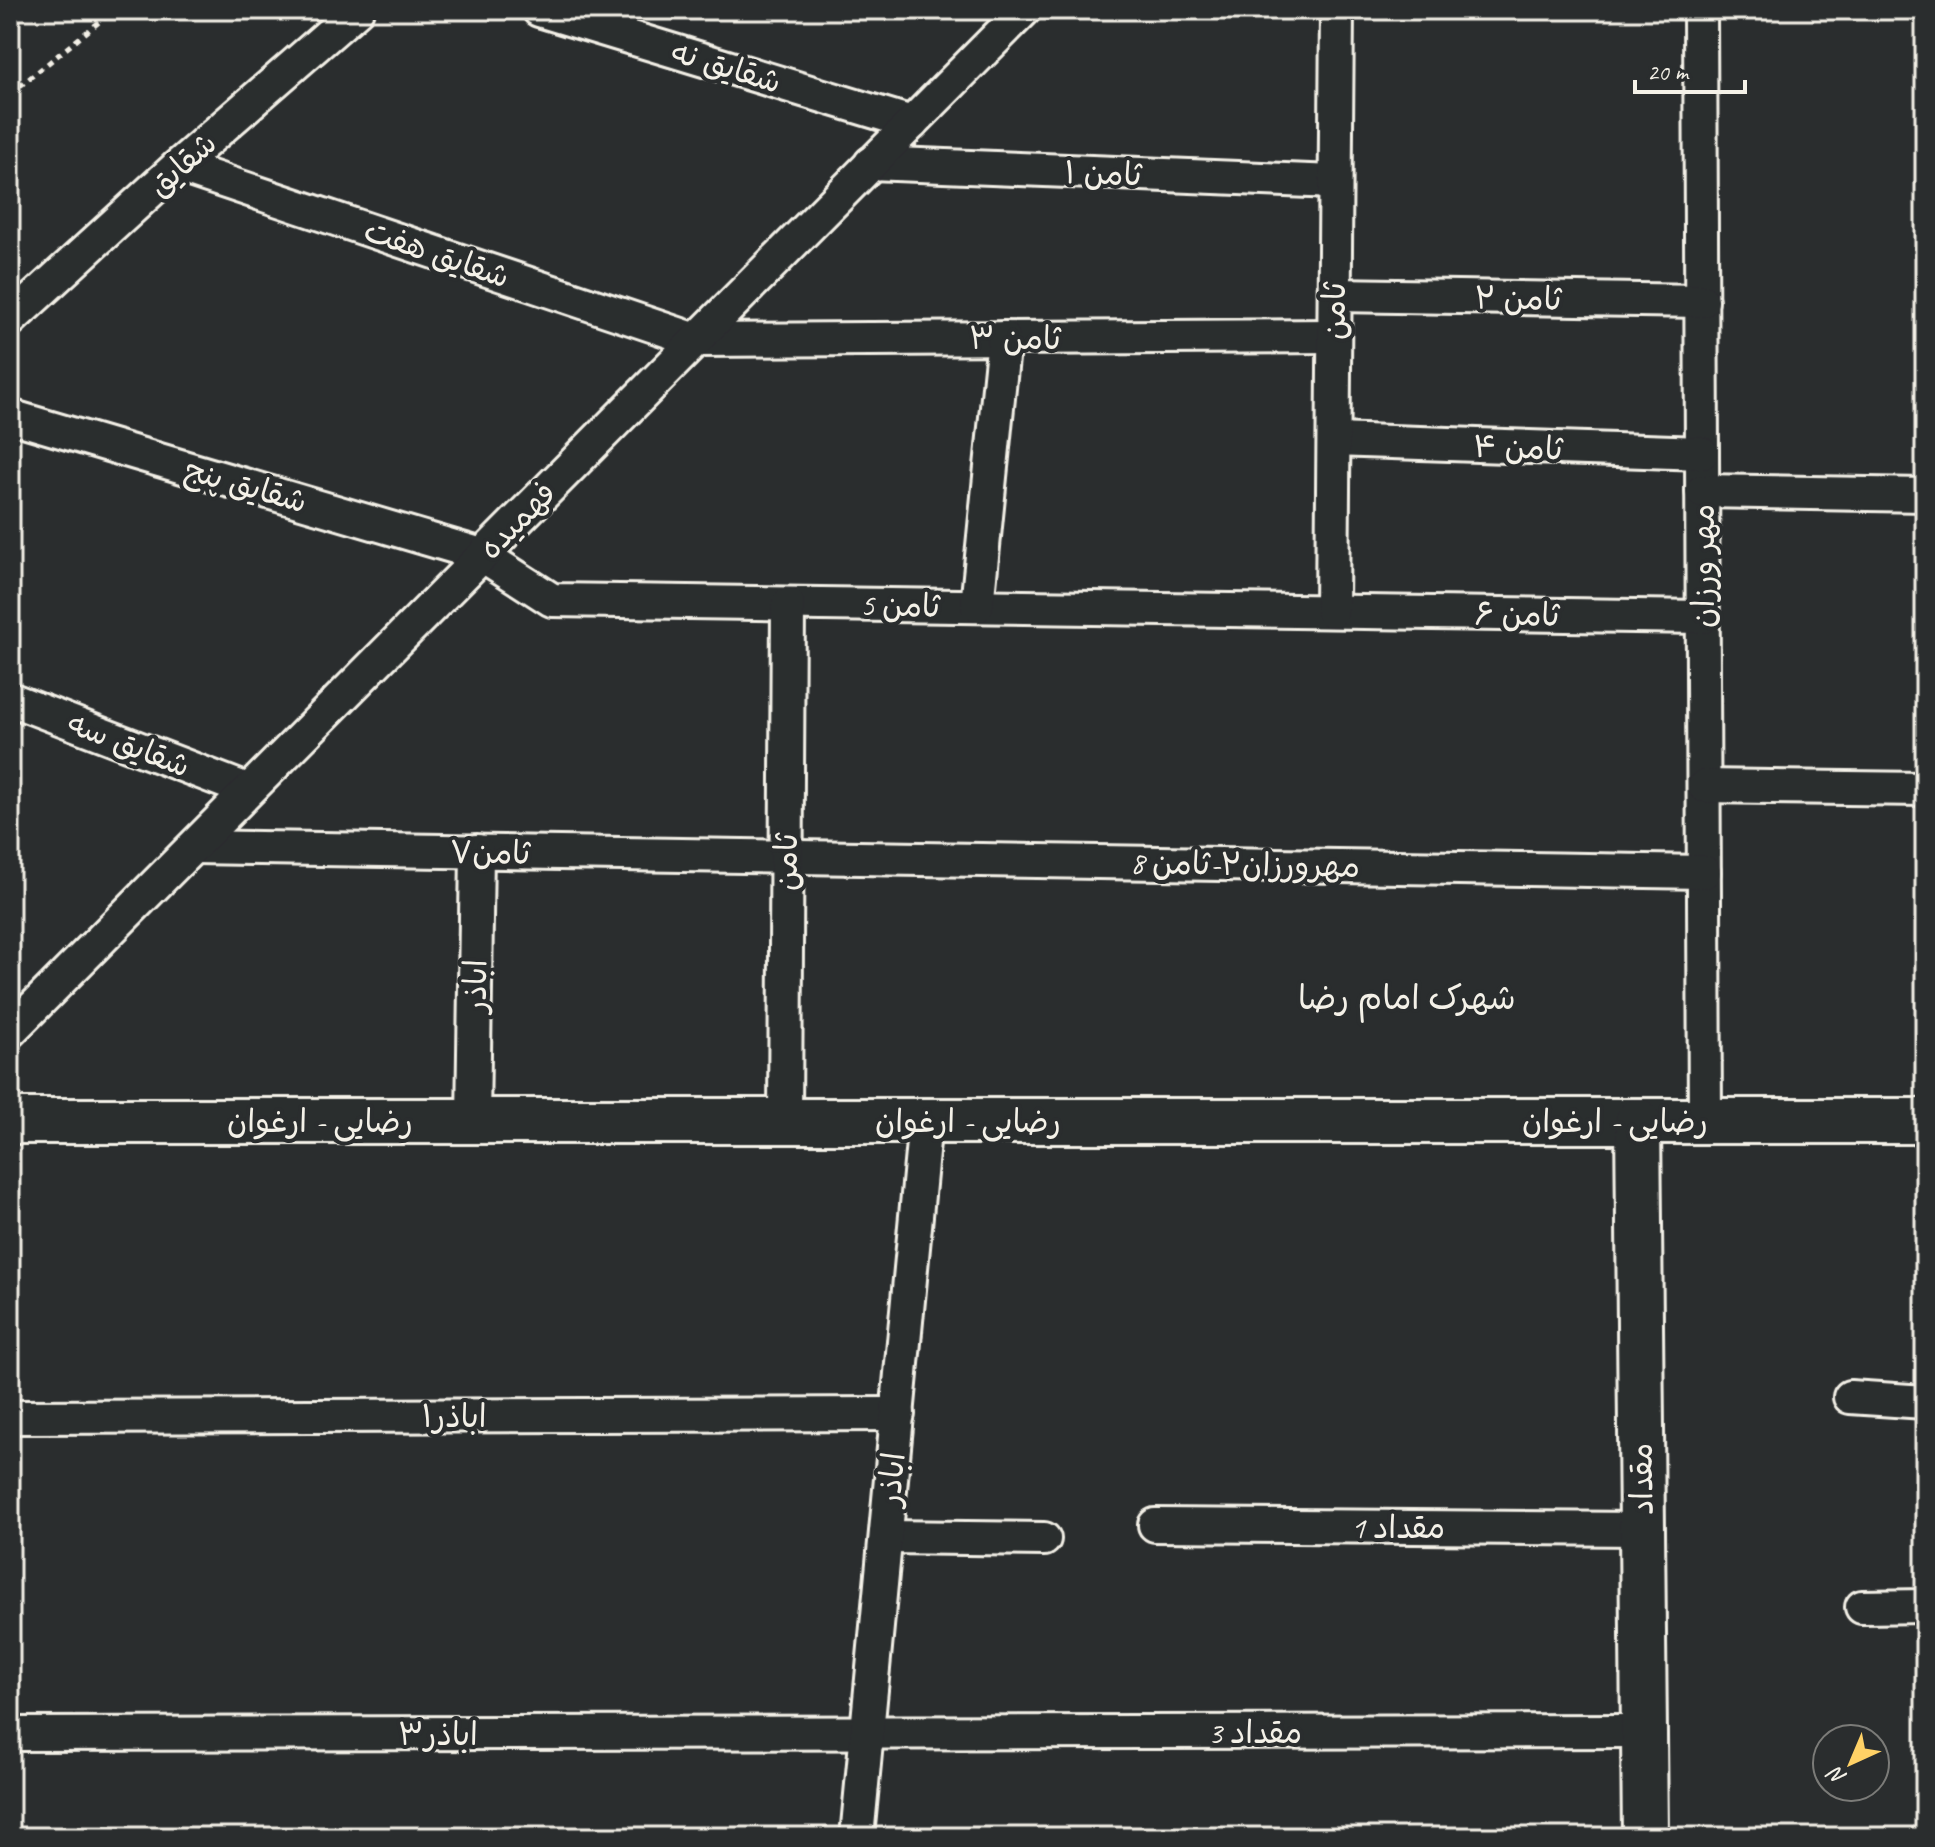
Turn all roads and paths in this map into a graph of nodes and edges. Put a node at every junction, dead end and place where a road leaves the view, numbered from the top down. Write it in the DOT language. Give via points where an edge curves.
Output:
graph roads {
  1 [pos="114,10"];
  2 [pos="357,10"];
  3 [pos="539,10"];
  4 [pos="1024,10"];
  5 [pos="1337,10"];
  6 [pos="1700,10"];
  7 [pos="10,94"];
  8 [pos="912,123"];
  9 [pos="871,163"];
  10 [pos="178,166"];
  11 [pos="1335,182"];
  12 [pos="1335,295"];
  13 [pos="1702,301"];
  14 [pos="10,320"];
  15 [pos="1334,336"];
  16 [pos="1004,338"];
  17 [pos="696,340"];
  18 [pos="10,416"];
  19 [pos="1334,440"];
  20 [pos="1702,453"];
  21 [pos="1702,491"];
  22 [pos="1925,495"];
  23 [pos="482,555"];
  24 [pos="788,604"];
  25 [pos="977,606"];
  26 [pos="1332,611"];
  27 [pos="1703,617"];
  28 [pos="10,699"];
  29 [pos="1704,786"];
  30 [pos="1925,789"];
  31 [pos="247,790"];
  32 [pos="195,847"];
  33 [pos="477,851"];
  34 [pos="786,856"];
  35 [pos="1704,872"];
  36 [pos="23,999"];
  37 [pos="10,1031"];
  38 [pos="10,1121"];
  39 [pos="473,1121"];
  40 [pos="785,1121"];
  41 [pos="925,1121"];
  42 [pos="1638,1121"];
  43 [pos="1705,1121"];
  44 [pos="1925,1121"];
  45 [pos="1850,1397"];
  46 [pos="1925,1402"];
  47 [pos="898,1414"];
  48 [pos="10,1417"];
  49 [pos="1155,1525"];
  50 [pos="1642,1529"];
  51 [pos="886,1537"];
  52 [pos="1044,1539"];
  53 [pos="1925,1606"];
  54 [pos="1862,1607"];
  55 [pos="1644,1731"];
  56 [pos="867,1733"];
  57 [pos="10,1734"];
  58 [pos="857,1837"];
  59 [pos="1645,1837"];
  1 -- 7 [label="path"];
  2 -- 10 [label="street, شقایق"];
  3 -- 8 [label="street, شقایق نه"];
  4 -- 8 [label="street, فهمیده"];
  5 -- 11 [label="street, ثامن"];
  6 -- 13 [label="street, مهر ورزان"];
  8 -- 9 [label="street, فهمیده"];
  9 -- 11 [label="street, ثامن ۱"];
  9 -- 17 [label="street, فهمیده"];
  10 -- 14 [label="street, شقایق"];
  10 -- 17 [label="street, شقایق هفت"];
  11 -- 12 [label="street, ثامن"];
  12 -- 13 [label="street, ثامن ۲"];
  12 -- 15 [label="street, ثامن"];
  13 -- 20 [label="street, مهر ورزان"];
  15 -- 16 [label="street, ثامن ۳"];
  15 -- 19 [label="street, ثامن"];
  16 -- 17 [label="street, ثامن ۳"];
  16 -- 25 [label="street"];
  17 -- 23 [label="street, فهمیده"];
  18 -- 23 [label="street, شقایق پنج"];
  19 -- 20 [label="street, ثامن ۴"];
  19 -- 26 [label="street, ثامن"];
  20 -- 21 [label="street, مهر ورزان"];
  21 -- 22 [label="street"];
  21 -- 27 [label="street, مهر ورزان"];
  23 -- 24 [label="street, ثامن 5" via="552,600"];
  23 -- 31 [label="street, فهمیده"];
  24 -- 25 [label="street, ثامن 5"];
  24 -- 34 [label="street, ثامن"];
  25 -- 26 [label="street, ثامن 5"];
  26 -- 27 [label="street, ثامن ۶"];
  27 -- 29 [label="street, مهر ورزان"];
  28 -- 31 [label="street, شقایق سه"];
  29 -- 30 [label="street"];
  29 -- 35 [label="street, مهر ورزان"];
  31 -- 32 [label="street, فهمیده"];
  32 -- 33 [label="street, ثامن۷"];
  32 -- 36 [label="street, فهمیده"];
  33 -- 34 [label="street, ثامن۷"];
  33 -- 39 [label="street, اباذر"];
  34 -- 35 [label="street, مهرورزان۲-ثامن 8"];
  34 -- 40 [label="street, ثامن"];
  35 -- 43 [label="street, مهر ورزان"];
  36 -- 37 [label="street, فهمیده"];
  38 -- 39 [label="street, رضایی - ارغوان"];
  39 -- 40 [label="street, رضایی - ارغوان"];
  40 -- 41 [label="street, رضایی - ارغوان"];
  41 -- 42 [label="street, رضایی - ارغوان"];
  41 -- 47 [label="street, اباذر"];
  42 -- 43 [label="street, رضایی - ارغوان"];
  42 -- 50 [label="street, مقداد"];
  43 -- 44 [label="street, رضایی - ارغوان"];
  45 -- 46 [label="street"];
  47 -- 48 [label="street, اباذر۱"];
  47 -- 51 [label="street, اباذر"];
  49 -- 50 [label="street, مقداد 1"];
  50 -- 55 [label="street, مقداد"];
  51 -- 52 [label="street"];
  51 -- 56 [label="street, اباذر"];
  53 -- 54 [label="street"];
  55 -- 56 [label="street, مقداد 3"];
  55 -- 59 [label="street, مقداد"];
  56 -- 57 [label="street, اباذر۳"];
  56 -- 58 [label="street, اباذر"];
}
